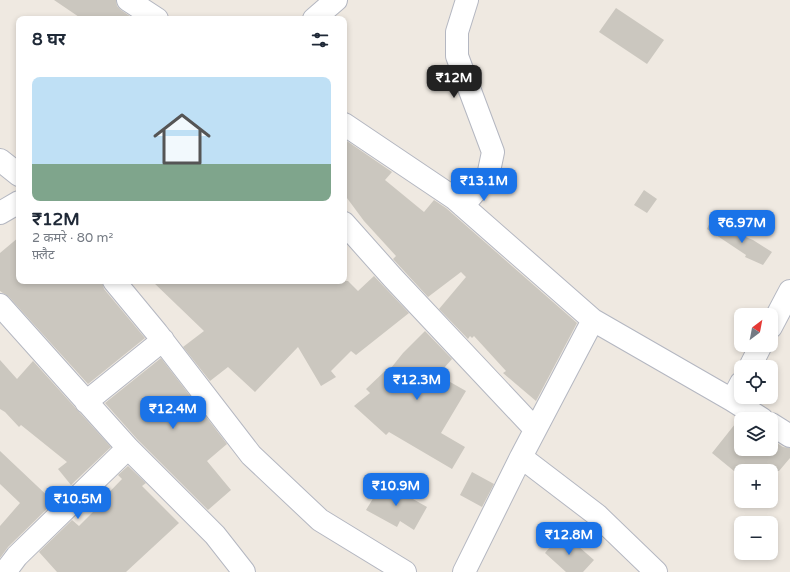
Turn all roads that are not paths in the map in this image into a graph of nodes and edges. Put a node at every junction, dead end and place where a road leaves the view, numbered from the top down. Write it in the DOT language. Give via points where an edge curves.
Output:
graph roads {
  1 [pos="128,0"];
  2 [pos="336,0"];
  3 [pos="467,0"];
  4 [pos="152,11"];
  5 [pos="317,16"];
  6 [pos="347,126"];
  7 [pos="0,160"];
  8 [pos="16,173"];
  9 [pos="16,204"];
  10 [pos="463,206"];
  11 [pos="0,213"];
  12 [pos="347,226"];
  13 [pos="116,284"];
  14 [pos="790,291"];
  15 [pos="0,305"];
  16 [pos="778,314"];
  17 [pos="593,320"];
  18 [pos="163,340"];
  19 [pos="734,391"];
  20 [pos="86,402"];
  21 [pos="748,404"];
  22 [pos="755,412"];
  23 [pos="778,428"];
  24 [pos="535,430"];
  25 [pos="790,436"];
  26 [pos="128,448"];
  27 [pos="521,457"];
  28 [pos="5,572"];
  29 [pos="244,572"];
  30 [pos="406,572"];
  31 [pos="464,572"];
  32 [pos="656,572"];
  1 -- 4 [label="street"];
  2 -- 5 [label="street"];
  3 -- 10 [label="street" via="457,32 457,56 493,152 488,176"];
  6 -- 10 [label="street"];
  7 -- 8 [label="street"];
  9 -- 11 [label="street"];
  10 -- 17 [label="street"];
  12 -- 24 [label="street"];
  13 -- 18 [label="street"];
  14 -- 16 [label="street"];
  15 -- 20 [label="street"];
  17 -- 19 [label="street"];
  17 -- 24 [label="street"];
  18 -- 20 [label="street"];
  18 -- 30 [label="street" via="251,455 320,520"];
  20 -- 26 [label="street"];
  21 -- 22 [label="street"];
  23 -- 25 [label="street"];
  24 -- 27 [label="street"];
  26 -- 28 [label="street" via="17,556"];
  26 -- 29 [label="street" via="215,535"];
  27 -- 31 [label="street"];
  27 -- 32 [label="street" via="597,515"];
}
